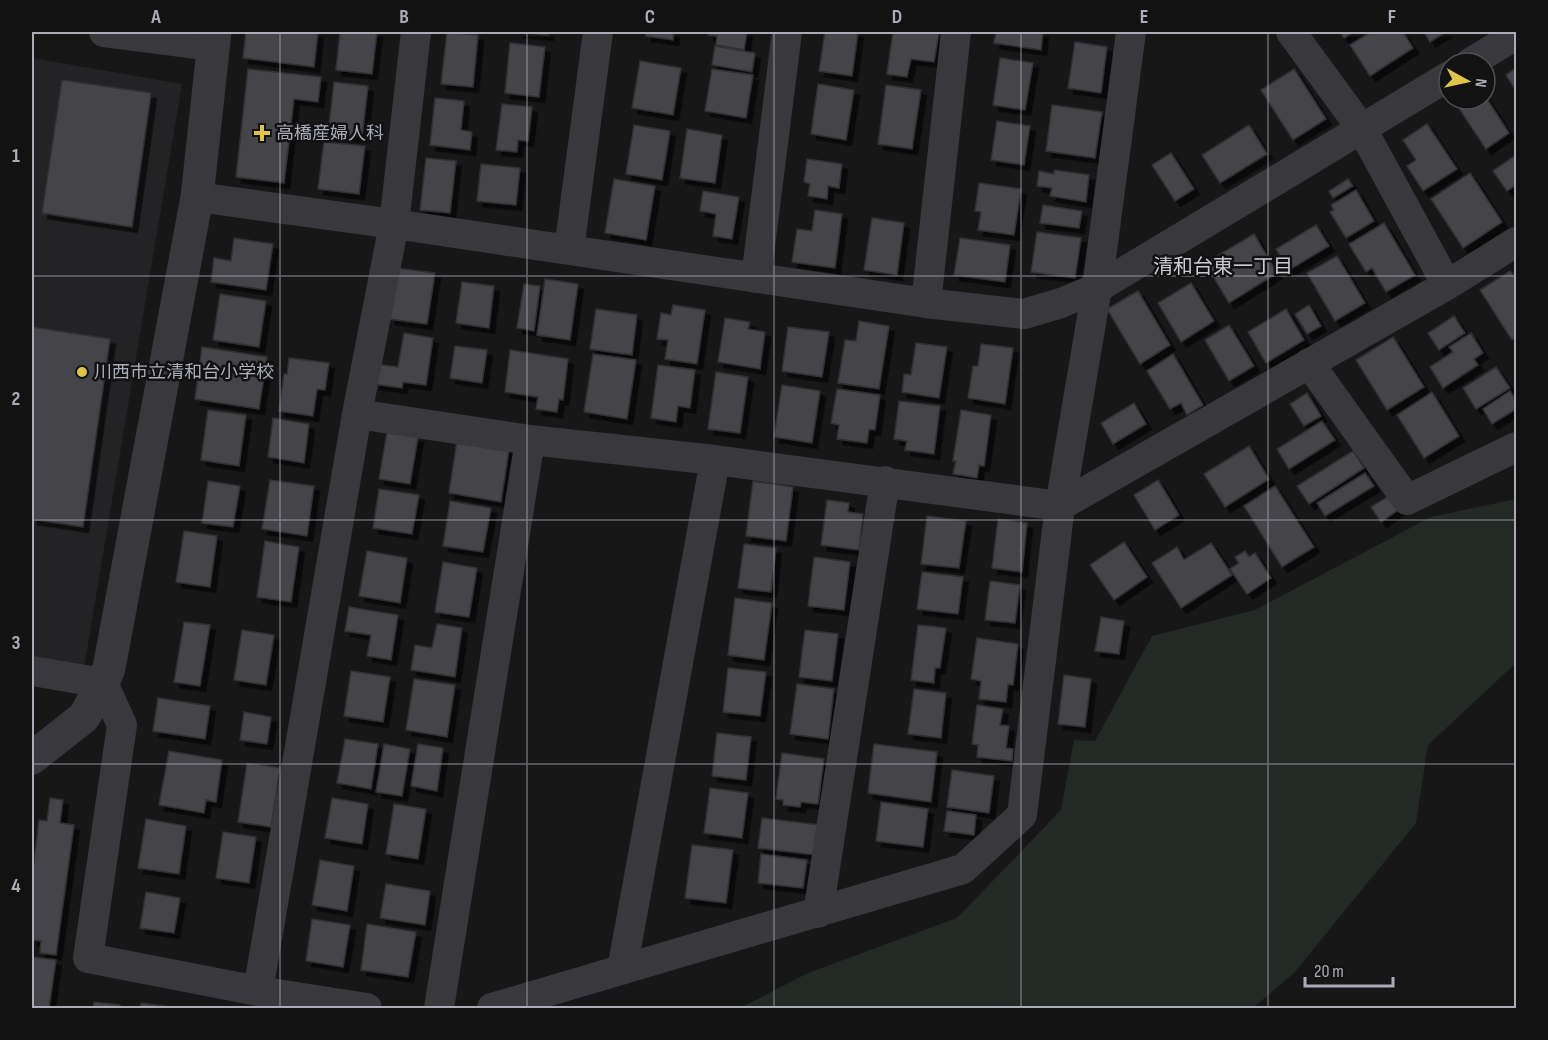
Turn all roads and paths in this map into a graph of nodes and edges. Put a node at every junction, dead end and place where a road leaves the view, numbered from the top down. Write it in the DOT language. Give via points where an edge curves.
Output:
graph roads {
  1 [pos="104,32"];
  2 [pos="416,32"];
  3 [pos="598,32"];
  4 [pos="787,32"];
  5 [pos="956,32"];
  6 [pos="1131,32"];
  7 [pos="1291,32"];
  8 [pos="1504,37"];
  9 [pos="214,39"];
  10 [pos="1486,51"];
  11 [pos="1437,83"];
  12 [pos="1362,129"];
  13 [pos="197,197"];
  14 [pos="394,224"];
  15 [pos="1516,242"];
  16 [pos="569,250"];
  17 [pos="756,278"];
  18 [pos="1447,285"];
  19 [pos="1096,288"];
  20 [pos="926,303"];
  21 [pos="1309,363"];
  22 [pos="357,414"];
  23 [pos="530,440"];
  24 [pos="1516,447"];
  25 [pos="715,460"];
  26 [pos="885,482"];
  27 [pos="1060,506"];
  28 [pos="32,671"];
  29 [pos="104,683"];
  30 [pos="32,758"];
  31 [pos="818,913"];
  32 [pos="622,970"];
  33 [pos="258,991"];
  34 [pos="367,1008"];
  35 [pos="439,1008"];
  36 [pos="492,1008"];
  1 -- 9 [label="street"];
  2 -- 14 [label="street"];
  3 -- 16 [label="street"];
  4 -- 17 [label="street"];
  5 -- 20 [label="street"];
  6 -- 19 [label="street"];
  7 -- 12 [label="street"];
  8 -- 10 [label="street"];
  9 -- 13 [label="street"];
  11 -- 12 [label="street"];
  12 -- 18 [label="street"];
  12 -- 19 [label="street"];
  13 -- 14 [label="street"];
  13 -- 29 [label="street"];
  14 -- 16 [label="street"];
  14 -- 22 [label="street"];
  15 -- 18 [label="street"];
  16 -- 17 [label="street"];
  17 -- 20 [label="street"];
  18 -- 21 [label="street"];
  19 -- 20 [label="street" via="1024,314"];
  19 -- 27 [label="street"];
  21 -- 24 [label="street" via="1407,500"];
  21 -- 27 [label="street"];
  22 -- 23 [label="street"];
  22 -- 33 [label="street"];
  23 -- 25 [label="street"];
  23 -- 35 [label="street"];
  25 -- 26 [label="street"];
  25 -- 32 [label="street"];
  26 -- 27 [label="street"];
  26 -- 31 [label="street"];
  27 -- 31 [label="street" via="1022,815 963,868"];
  28 -- 29 [label="street"];
  29 -- 30 [label="street" via="84,717"];
  29 -- 33 [label="street" via="122,725 88,958"];
  31 -- 32 [label="street"];
  32 -- 36 [label="street"];
  33 -- 34 [label="street"];
}
